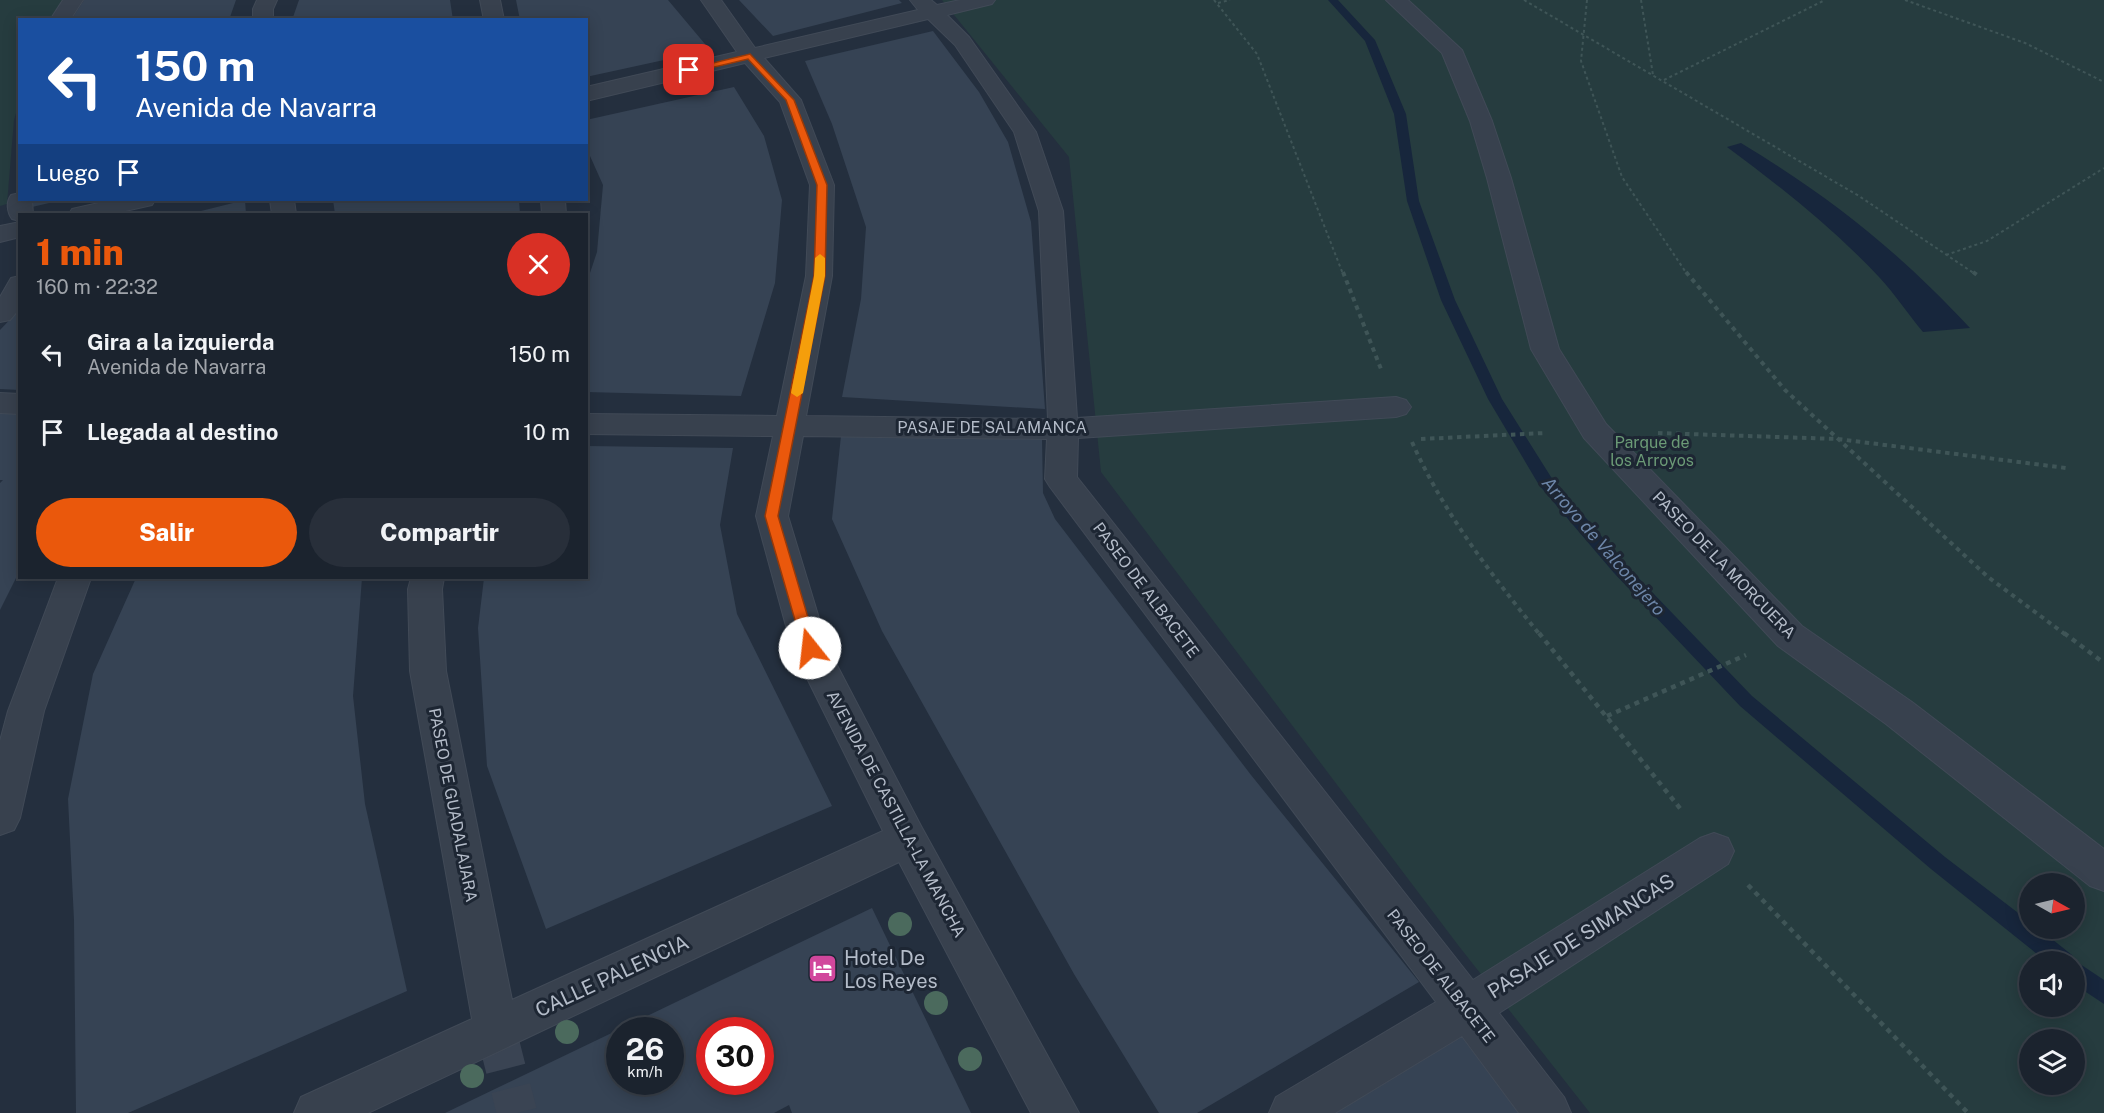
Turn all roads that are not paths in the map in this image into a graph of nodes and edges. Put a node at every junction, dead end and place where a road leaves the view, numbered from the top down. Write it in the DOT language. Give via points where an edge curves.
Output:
graph roads {
  1 [pos="73,0"];
  2 [pos="267,0"];
  3 [pos="490,0"];
  4 [pos="711,0"];
  5 [pos="985,0"];
  6 [pos="1396,0"];
  7 [pos="926,6"];
  8 [pos="61,18"];
  9 [pos="263,18"];
  10 [pos="494,18"];
  11 [pos="750,56"];
  12 [pos="588,94"];
  13 [pos="139,201"];
  14 [pos="85,213"];
  15 [pos="18,230"];
  16 [pos="0,234"];
  17 [pos="18,288"];
  18 [pos="0,314"];
  19 [pos="0,403"];
  20 [pos="18,404"];
  21 [pos="1396,407"];
  22 [pos="588,424"];
  23 [pos="790,428"];
  24 [pos="1063,429"];
  25 [pos="74,579"];
  26 [pos="427,579"];
  27 [pos="0,818"];
  28 [pos="907,839"];
  29 [pos="1714,851"];
  30 [pos="2104,873"];
  31 [pos="1466,1009"];
  32 [pos="496,1030"];
  33 [pos="317,1113"];
  34 [pos="1056,1113"];
  35 [pos="1292,1113"];
  36 [pos="1548,1113"];
  1 -- 8 [label="street"];
  2 -- 9 [label="street"];
  3 -- 10 [label="street"];
  4 -- 11 [label="street, AVENIDA DE CASTILLA-LA MANCHA"];
  5 -- 7 [label="street"];
  6 -- 30 [label="street, PASEO DE LA MORCUERA" via="1451,50 1482,121 1545,349 1595,431 1790,636 1899,713"];
  7 -- 11 [label="street"];
  7 -- 24 [label="street, PASEO DE ALBACETE" via="962,41 1025,132 1051,211"];
  11 -- 12 [label="street"];
  11 -- 23 [label="street, AVENIDA DE CASTILLA-LA MANCHA" via="790,100 822,185 819,276"];
  13 -- 14 [label="street"];
  15 -- 16 [label="street"];
  17 -- 18 [label="street"];
  19 -- 20 [label="street"];
  21 -- 24 [label="street, PASAJE DE SALAMANCA"];
  22 -- 23 [label="street, PASAJE DE SALAMANCA"];
  23 -- 24 [label="street, PASAJE DE SALAMANCA"];
  23 -- 28 [label="street, AVENIDA DE CASTILLA-LA MANCHA" via="772,516 775,527 810,648"];
  24 -- 31 [label="street, PASEO DE ALBACETE" via="1061,479"];
  25 -- 27 [label="street" via="26,711"];
  26 -- 32 [label="street, PASEO DE GUADALAJARA" via="428,671"];
  28 -- 32 [label="street, CALLE PALENCIA"];
  28 -- 34 [label="street, AVENIDA DE CASTILLA-LA MANCHA"];
  29 -- 31 [label="street, PASAJE DE SIMANCAS"];
  31 -- 35 [label="street, PASAJE DE SIMANCAS"];
  31 -- 36 [label="street, PASEO DE ALBACETE"];
  32 -- 33 [label="street, CALLE PALENCIA"];
}
